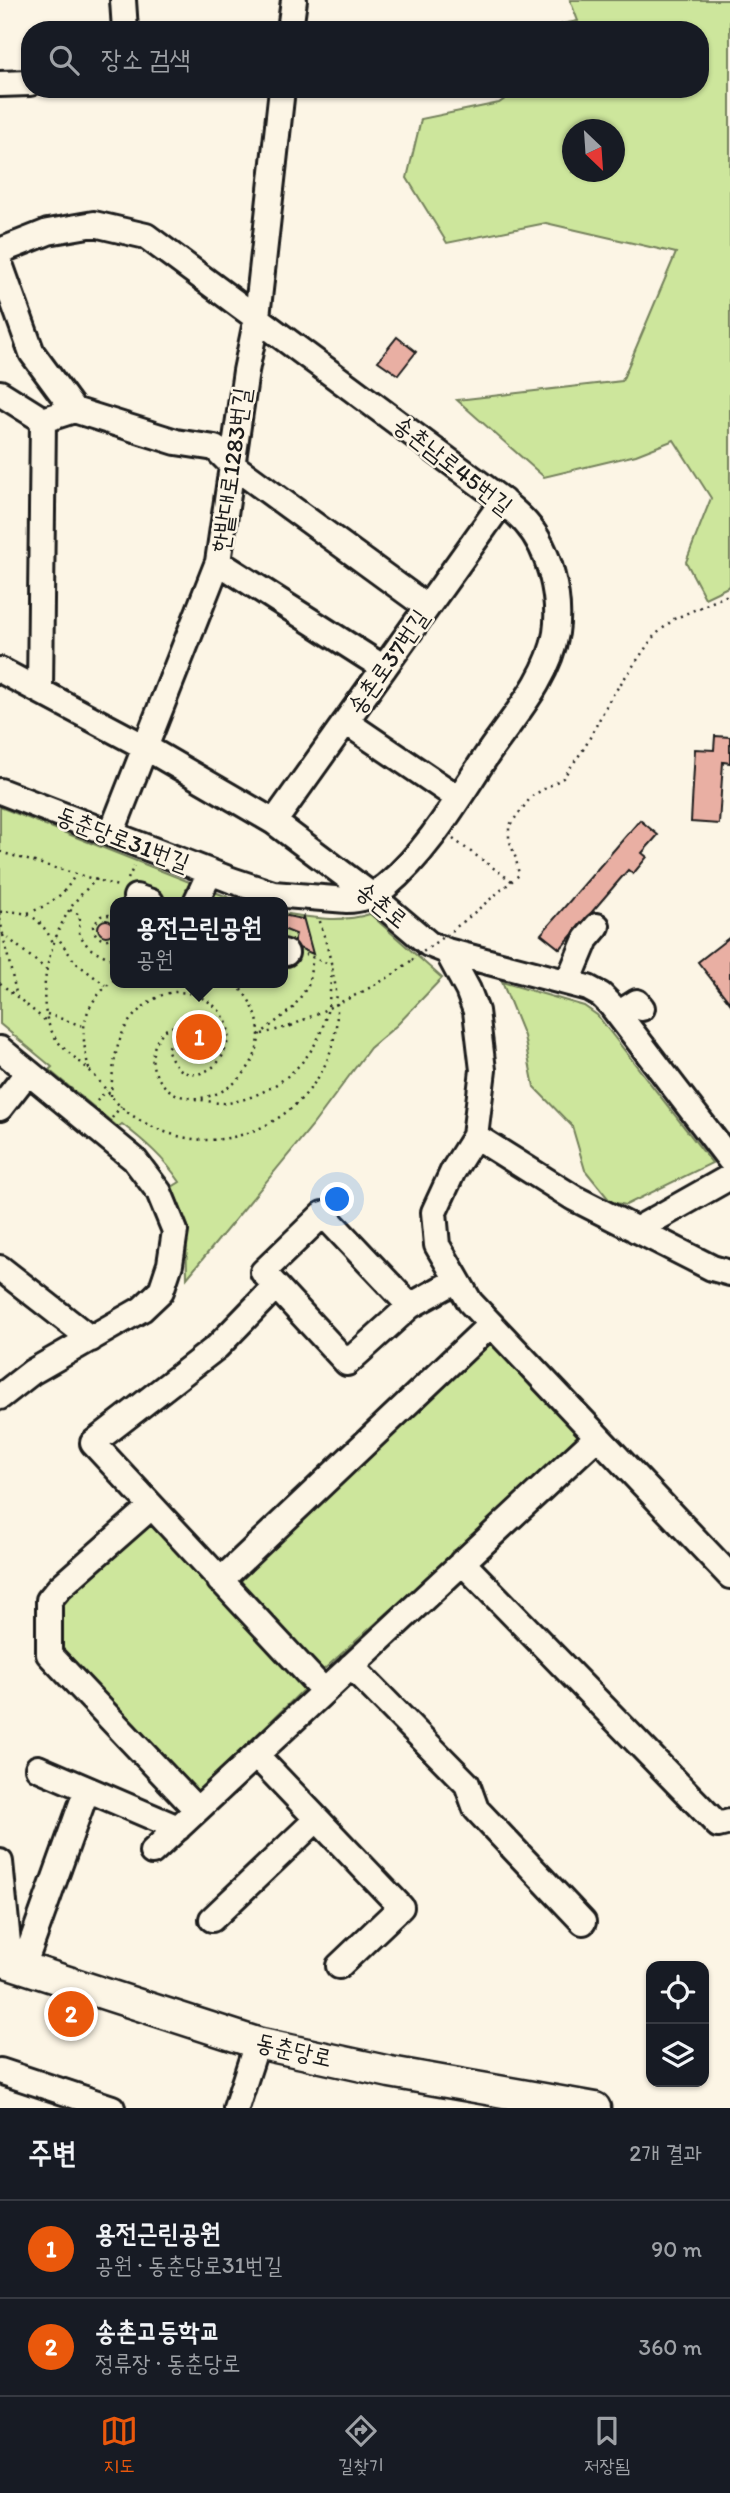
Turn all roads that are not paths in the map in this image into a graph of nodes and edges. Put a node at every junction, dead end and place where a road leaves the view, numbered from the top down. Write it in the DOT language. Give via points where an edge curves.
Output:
graph roads {
  1 [pos="123,0"];
  2 [pos="293,0"];
  3 [pos="124,21"];
  4 [pos="290,21"];
  5 [pos="0,83"];
  6 [pos="21,83"];
  7 [pos="281,98"];
  8 [pos="0,251"];
  9 [pos="0,264"];
  10 [pos="257,317"];
  11 [pos="0,393"];
  12 [pos="74,410"];
  13 [pos="43,420"];
  14 [pos="232,464"];
  15 [pos="503,501"];
  16 [pos="218,562"];
  17 [pos="427,607"];
  18 [pos="384,668"];
  19 [pos="0,670"];
  20 [pos="40,690"];
  21 [pos="346,722"];
  22 [pos="145,747"];
  23 [pos="0,791"];
  24 [pos="458,798"];
  25 [pos="274,822"];
  26 [pos="111,834"];
  27 [pos="209,872"];
  28 [pos="371,895"];
  29 [pos="198,897"];
  30 [pos="597,926"];
  31 [pos="447,951"];
  32 [pos="568,982"];
  33 [pos="642,1008"];
  34 [pos="618,1014"];
  35 [pos="0,1049"];
  36 [pos="28,1072"];
  37 [pos="0,1108"];
  38 [pos="474,1136"];
  39 [pos="730,1160"];
  40 [pos="730,1177"];
  41 [pos="636,1230"];
  42 [pos="0,1268"];
  43 [pos="730,1273"];
  44 [pos="457,1280"];
  45 [pos="276,1286"];
  46 [pos="410,1306"];
  47 [pos="490,1325"];
  48 [pos="92,1339"];
  49 [pos="0,1397"];
  50 [pos="597,1437"];
  51 [pos="151,1507"];
  52 [pos="463,1562"];
  53 [pos="730,1576"];
  54 [pos="220,1581"];
  55 [pos="351,1666"];
  56 [pos="324,1691"];
  57 [pos="256,1755"];
  58 [pos="38,1768"];
  59 [pos="87,1789"];
  60 [pos="197,1810"];
  61 [pos="317,1819"];
  62 [pos="730,1822"];
  63 [pos="178,1828"];
  64 [pos="152,1852"];
  65 [pos="0,1862"];
  66 [pos="212,1919"];
  67 [pos="583,1922"];
  68 [pos="11,1964"];
  69 [pos="340,1966"];
  70 [pos="257,2043"];
  71 [pos="0,2071"];
  72 [pos="110,2108"];
  73 [pos="236,2108"];
  74 [pos="595,2108"];
  1 -- 3 [label="street"];
  2 -- 4 [label="street"];
  5 -- 6 [label="street"];
  7 -- 10 [label="street, 한밭대로1283번길"];
  8 -- 10 [label="street, 송촌남로45번길" via="48,232 94,224 146,236"];
  9 -- 12 [label="street" via="32,354"];
  10 -- 14 [label="street, 한밭대로1283번길"];
  10 -- 15 [label="street, 송촌남로45번길"];
  11 -- 13 [label="street"];
  12 -- 13 [label="street"];
  12 -- 14 [label="street" via="176,442 215,448"];
  13 -- 20 [label="street"];
  14 -- 16 [label="street, 한밭대로1283번길"];
  14 -- 17 [label="street"];
  15 -- 17 [label="street, 송촌로37번길"];
  15 -- 24 [label="street, 송촌남로45번길" via="527,524 546,558 557,594 556,634 541,675"];
  16 -- 18 [label="street"];
  16 -- 22 [label="street, 한밭대로1283번길"];
  17 -- 18 [label="street, 송촌로37번길"];
  18 -- 21 [label="street, 송촌로37번길"];
  19 -- 20 [label="street, 송촌로"];
  20 -- 22 [label="street, 송촌로"];
  21 -- 24 [label="street"];
  21 -- 25 [label="street, 송촌로37번길"];
  22 -- 25 [label="street, 송촌로"];
  22 -- 26 [label="street, 한밭대로1283번길"];
  23 -- 26 [label="street, 동춘당로31번길"];
  24 -- 28 [label="street, 송촌남로45번길" via="423,849"];
  25 -- 28 [label="street, 송촌로"];
  26 -- 27 [label="street, 동춘당로31번길"];
  27 -- 28 [label="street, 동춘당로31번길" via="273,894 346,900"];
  27 -- 29 [label="street"];
  28 -- 31 [label="street, 송촌로" via="429,943"];
  30 -- 32 [label="street" via="586,939"];
  31 -- 32 [label="street, 송촌로"];
  31 -- 38 [label="street" via="468,990 480,1031 483,1070"];
  32 -- 34 [label="street, 송촌로" via="601,995"];
  33 -- 34 [label="street" via="637,1002"];
  34 -- 39 [label="street, 송촌로"];
  35 -- 36 [label="street"];
  36 -- 37 [label="street"];
  36 -- 48 [label="street" via="134,1159 159,1192 175,1231 160,1291 142,1309"];
  38 -- 41 [label="street"];
  38 -- 44 [label="street" via="434,1212 437,1245"];
  40 -- 41 [label="street"];
  41 -- 43 [label="street"];
  42 -- 48 [label="street"];
  44 -- 46 [label="street"];
  44 -- 47 [label="street"];
  45 -- 46 [label="street" via="347,1363"];
  45 -- 46 [label="street" via="263,1272 323,1214"];
  45 -- 51 [label="street" via="216,1347 93,1443"];
  47 -- 50 [label="street"];
  47 -- 54 [label="street"];
  48 -- 49 [label="street" via="32,1372"];
  50 -- 52 [label="street"];
  50 -- 53 [label="street"];
  51 -- 54 [label="street"];
  51 -- 60 [label="street" via="49,1600 49,1654"];
  52 -- 55 [label="street"];
  52 -- 62 [label="street" via="718,1825"];
  54 -- 56 [label="street"];
  55 -- 56 [label="street"];
  55 -- 67 [label="street" via="467,1784 476,1809"];
  56 -- 57 [label="street"];
  57 -- 60 [label="street"];
  57 -- 61 [label="street"];
  58 -- 59 [label="street"];
  59 -- 63 [label="street"];
  59 -- 68 [label="street"];
  60 -- 63 [label="street"];
  61 -- 66 [label="street"];
  61 -- 69 [label="street" via="401,1907"];
  63 -- 64 [label="street"];
  65 -- 68 [label="street"];
  68 -- 70 [label="main road, 동춘당로"];
  70 -- 73 [label="street"];
  70 -- 74 [label="main road, 동춘당로"];
  71 -- 72 [label="street"];
}
